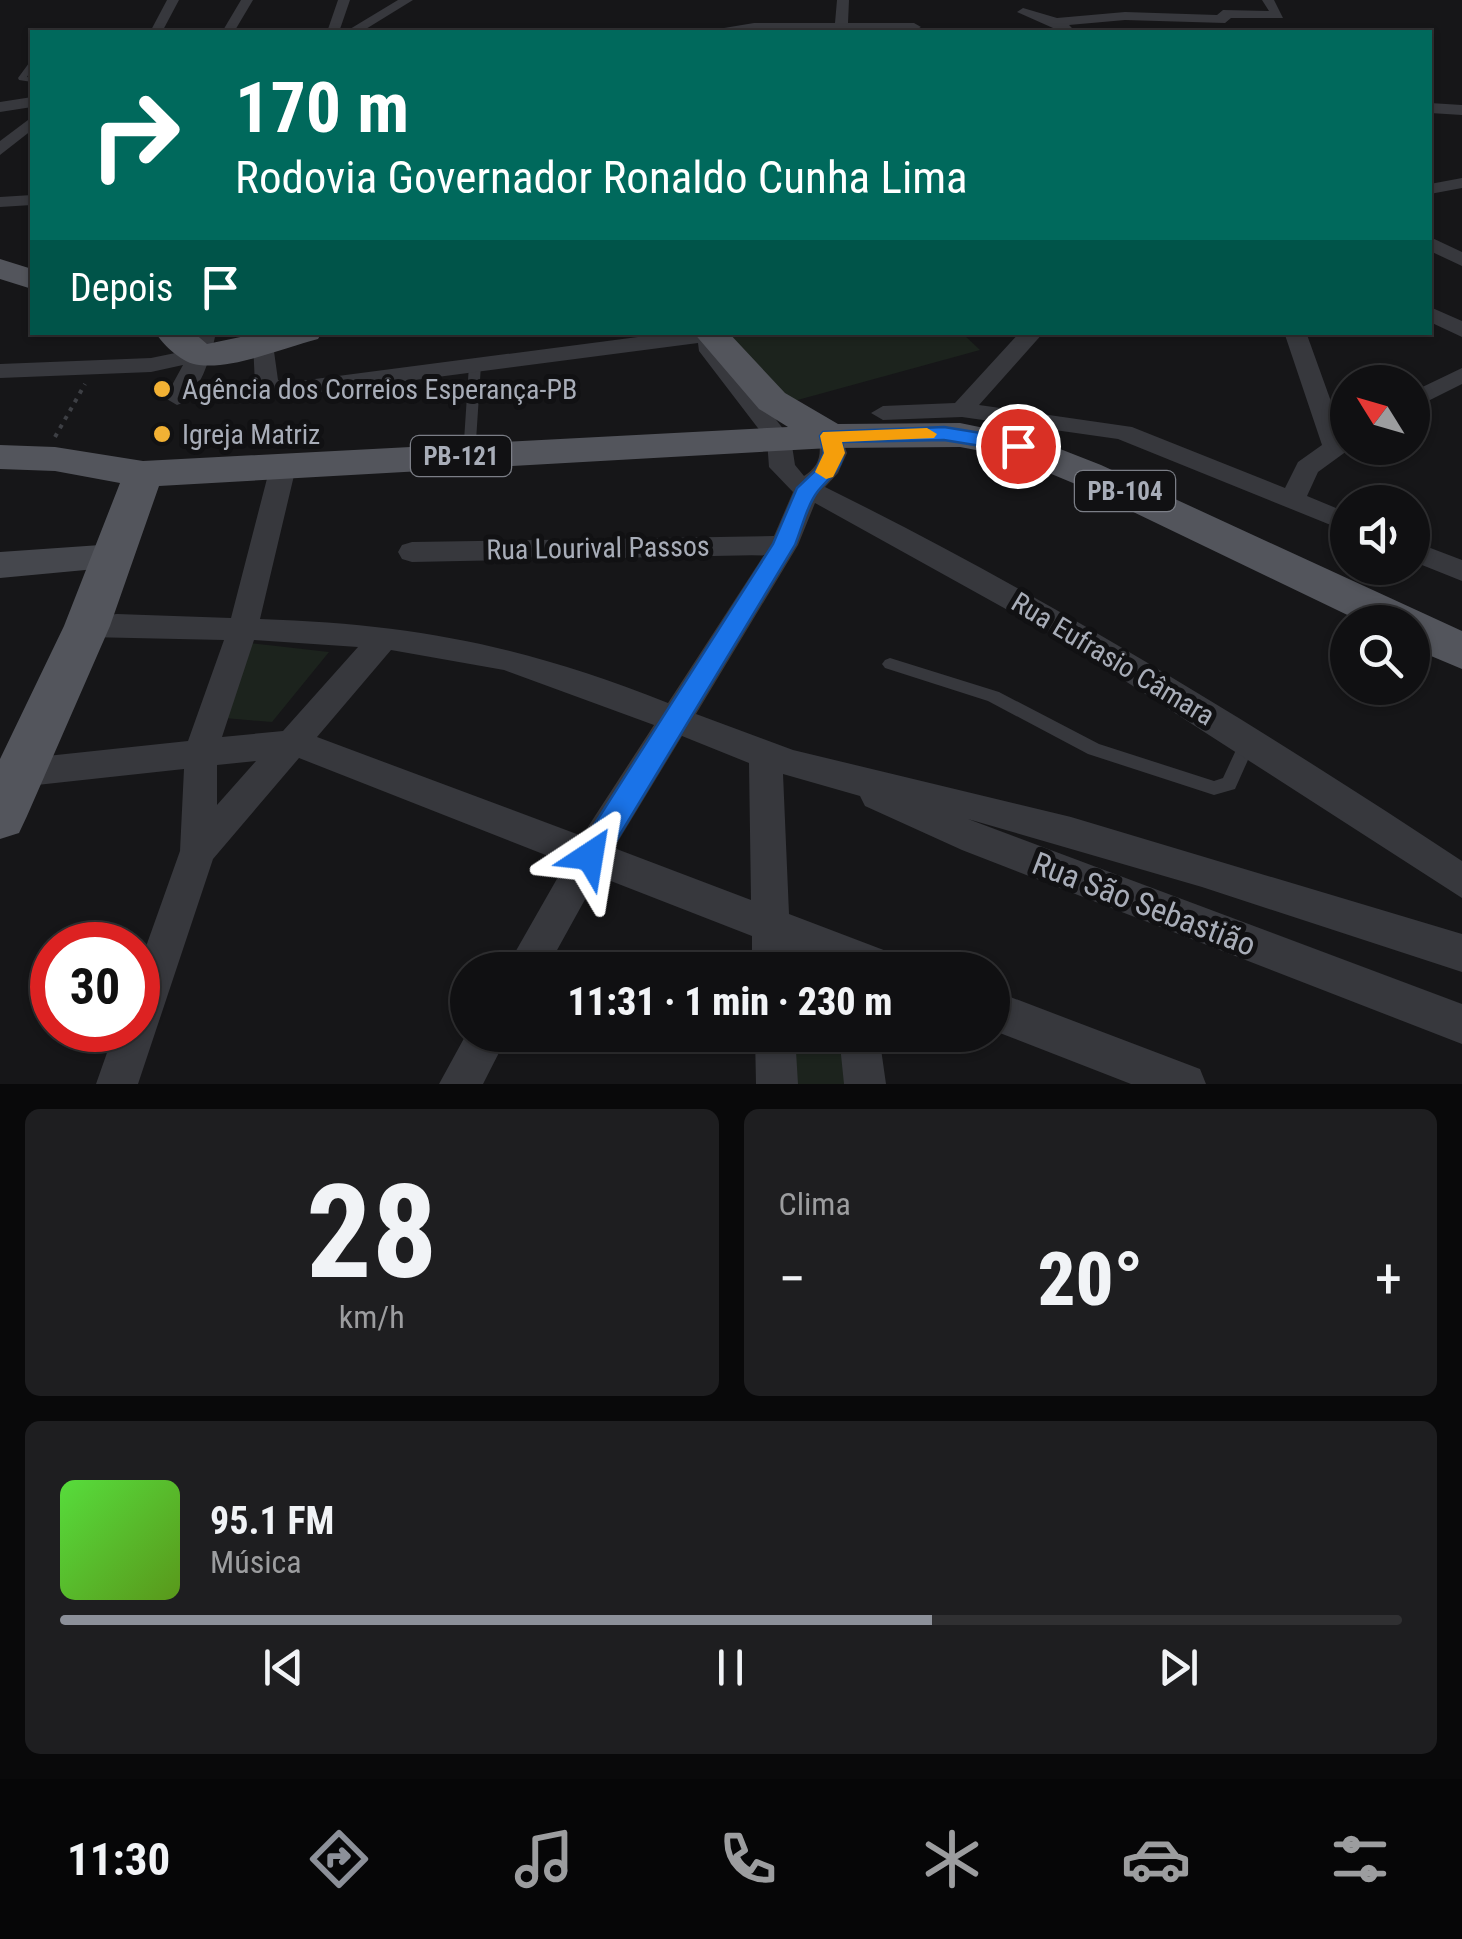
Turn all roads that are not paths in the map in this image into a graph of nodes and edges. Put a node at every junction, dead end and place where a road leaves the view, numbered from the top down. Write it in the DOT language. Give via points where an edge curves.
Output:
graph roads {
  1 [pos="173,0"];
  2 [pos="247,0"];
  3 [pos="344,0"];
  4 [pos="407,0"];
  5 [pos="843,0"];
  6 [pos="1146,0"];
  7 [pos="1268,0"];
  8 [pos="1023,12"];
  9 [pos="1168,16"];
  10 [pos="1223,17"];
  11 [pos="1056,22"];
  12 [pos="900,25"];
  13 [pos="841,26"];
  14 [pos="157,30"];
  15 [pos="229,30"];
  16 [pos="334,30"];
  17 [pos="355,30"];
  18 [pos="726,30"];
  19 [pos="1068,30"];
  20 [pos="30,102"];
  21 [pos="0,108"];
  22 [pos="1432,108"];
  23 [pos="1462,110"];
  24 [pos="30,124"];
  25 [pos="0,150"];
  26 [pos="30,200"];
  27 [pos="0,202"];
  28 [pos="1432,244"];
  29 [pos="1462,260"];
  30 [pos="0,268"];
  31 [pos="30,279"];
  32 [pos="1432,313"];
  33 [pos="1462,330"];
  34 [pos="293,335"];
  35 [pos="695,335"];
  36 [pos="703,335"];
  37 [pos="703,335"];
  38 [pos="1030,335"];
  39 [pos="1296,335"];
  40 [pos="264,342"];
  41 [pos="203,344"];
  42 [pos="475,365"];
  43 [pos="0,371"];
  44 [pos="1462,375"];
  45 [pos="1430,392"];
  46 [pos="177,398"];
  47 [pos="962,410"];
  48 [pos="883,413"];
  49 [pos="1330,416"];
  50 [pos="830,436"];
  51 [pos="779,439"];
  52 [pos="1330,451"];
  53 [pos="469,456"];
  54 [pos="0,457"];
  55 [pos="283,467"];
  56 [pos="143,474"];
  57 [pos="808,488"];
  58 [pos="1292,500"];
  59 [pos="1330,516"];
  60 [pos="784,545"];
  61 [pos="412,552"];
  62 [pos="115,556"];
  63 [pos="1430,558"];
  64 [pos="0,565"];
  65 [pos="1462,571"];
  66 [pos="1366,605"];
  67 [pos="87,626"];
  68 [pos="243,629"];
  69 [pos="1430,636"];
  70 [pos="384,640"];
  71 [pos="1462,651"];
  72 [pos="890,664"];
  73 [pos="679,718"];
  74 [pos="1249,741"];
  75 [pos="296,743"];
  76 [pos="201,752"];
  77 [pos="766,755"];
  78 [pos="12,774"];
  79 [pos="830,774"];
  80 [pos="0,816"];
  81 [pos="198,850"];
  82 [pos="590,856"];
  83 [pos="1462,881"];
  84 [pos="770,924"];
  85 [pos="535,952"];
  86 [pos="771,952"];
  87 [pos="828,952"];
  88 [pos="1462,954"];
  89 [pos="160,958"];
  90 [pos="1010,1017"];
  91 [pos="1462,1024"];
  92 [pos="127,1052"];
  93 [pos="478,1052"];
  94 [pos="775,1052"];
  95 [pos="860,1052"];
  96 [pos="116,1084"];
  97 [pos="460,1084"];
  98 [pos="776,1084"];
  99 [pos="865,1084"];
  100 [pos="1185,1084"];
  1 -- 14 [label="street"];
  2 -- 15 [label="street"];
  3 -- 16 [label="street"];
  4 -- 17 [label="street"];
  5 -- 13 [label="street"];
  6 -- 9 [label="street"];
  7 -- 10 [label="street" via="1278,15"];
  8 -- 11 [label="street"];
  9 -- 10 [label="street"];
  9 -- 11 [label="street"];
  11 -- 19 [label="street"];
  12 -- 13 [label="street"];
  13 -- 18 [label="street"];
  20 -- 21 [label="street"];
  22 -- 23 [label="street"];
  24 -- 25 [label="street"];
  26 -- 27 [label="street"];
  28 -- 29 [label="street"];
  30 -- 31 [label="main road"];
  32 -- 33 [label="street"];
  34 -- 40 [label="main road"];
  35 -- 42 [label="street"];
  36 -- 50 [label="main road" via="772,401"];
  37 -- 51 [label="street, Rua Eufrasio Câmara"];
  38 -- 47 [label="street"];
  39 -- 49 [label="street"];
  40 -- 41 [label="main road" via="223,353"];
  40 -- 42 [label="street" via="268,386 276,389"];
  41 -- 43 [label="street" via="151,366"];
  41 -- 46 [label="street"];
  42 -- 53 [label="lane"];
  44 -- 45 [label="street"];
  47 -- 48 [label="street"];
  47 -- 58 [label="street" via="1124,432"];
  50 -- 51 [label="main road, PB-121"];
  50 -- 57 [label="street" via="830,464"];
  50 -- 66 [label="main road, PB-104" via="944,434 1018,446"];
  51 -- 53 [label="main road, PB-121"];
  51 -- 57 [label="street, Rua Eufrasio Câmara" via="782,467"];
  52 -- 58 [label="street" via="1308,468"];
  53 -- 55 [label="main road, PB-121"];
  54 -- 56 [label="main road, PB-121" via="46,454"];
  55 -- 56 [label="main road, PB-121"];
  55 -- 68 [label="street"];
  56 -- 62 [label="main road"];
  57 -- 60 [label="street"];
  57 -- 74 [label="street, Rua Eufrasio Câmara" via="1071,631"];
  58 -- 59 [label="street"];
  60 -- 61 [label="street, Rua Lourival Passos"];
  60 -- 73 [label="street"];
  62 -- 64 [label="street"];
  62 -- 67 [label="main road"];
  63 -- 65 [label="street"];
  67 -- 68 [label="street, Rua São Sebastião"];
  67 -- 78 [label="main road"];
  68 -- 70 [label="street, Rua São Sebastião"];
  68 -- 76 [label="street"];
  69 -- 71 [label="main road"];
  70 -- 73 [label="street, Rua São Sebastião" via="544,669"];
  70 -- 75 [label="street"];
  72 -- 74 [label="lane" via="993,696 1110,756 1214,788 1230,784"];
  73 -- 77 [label="street, Rua São Sebastião"];
  73 -- 82 [label="street"];
  74 -- 83 [label="street, Rua Eufrasio Câmara"];
  75 -- 76 [label="street"];
  75 -- 81 [label="street"];
  75 -- 82 [label="street"];
  76 -- 78 [label="street"];
  76 -- 81 [label="street"];
  77 -- 79 [label="street, Rua São Sebastião"];
  77 -- 84 [label="street"];
  78 -- 80 [label="main road"];
  79 -- 88 [label="street, Rua São Sebastião" via="1036,823"];
  79 -- 91 [label="street, Rua São Sebastião" via="975,840"];
  81 -- 89 [label="street"];
  82 -- 84 [label="street"];
  82 -- 85 [label="street"];
  84 -- 86 [label="street"];
  84 -- 87 [label="street"];
  90 -- 100 [label="street"];
  92 -- 96 [label="street"];
  93 -- 97 [label="street"];
  94 -- 98 [label="street"];
  95 -- 99 [label="street"];
}
